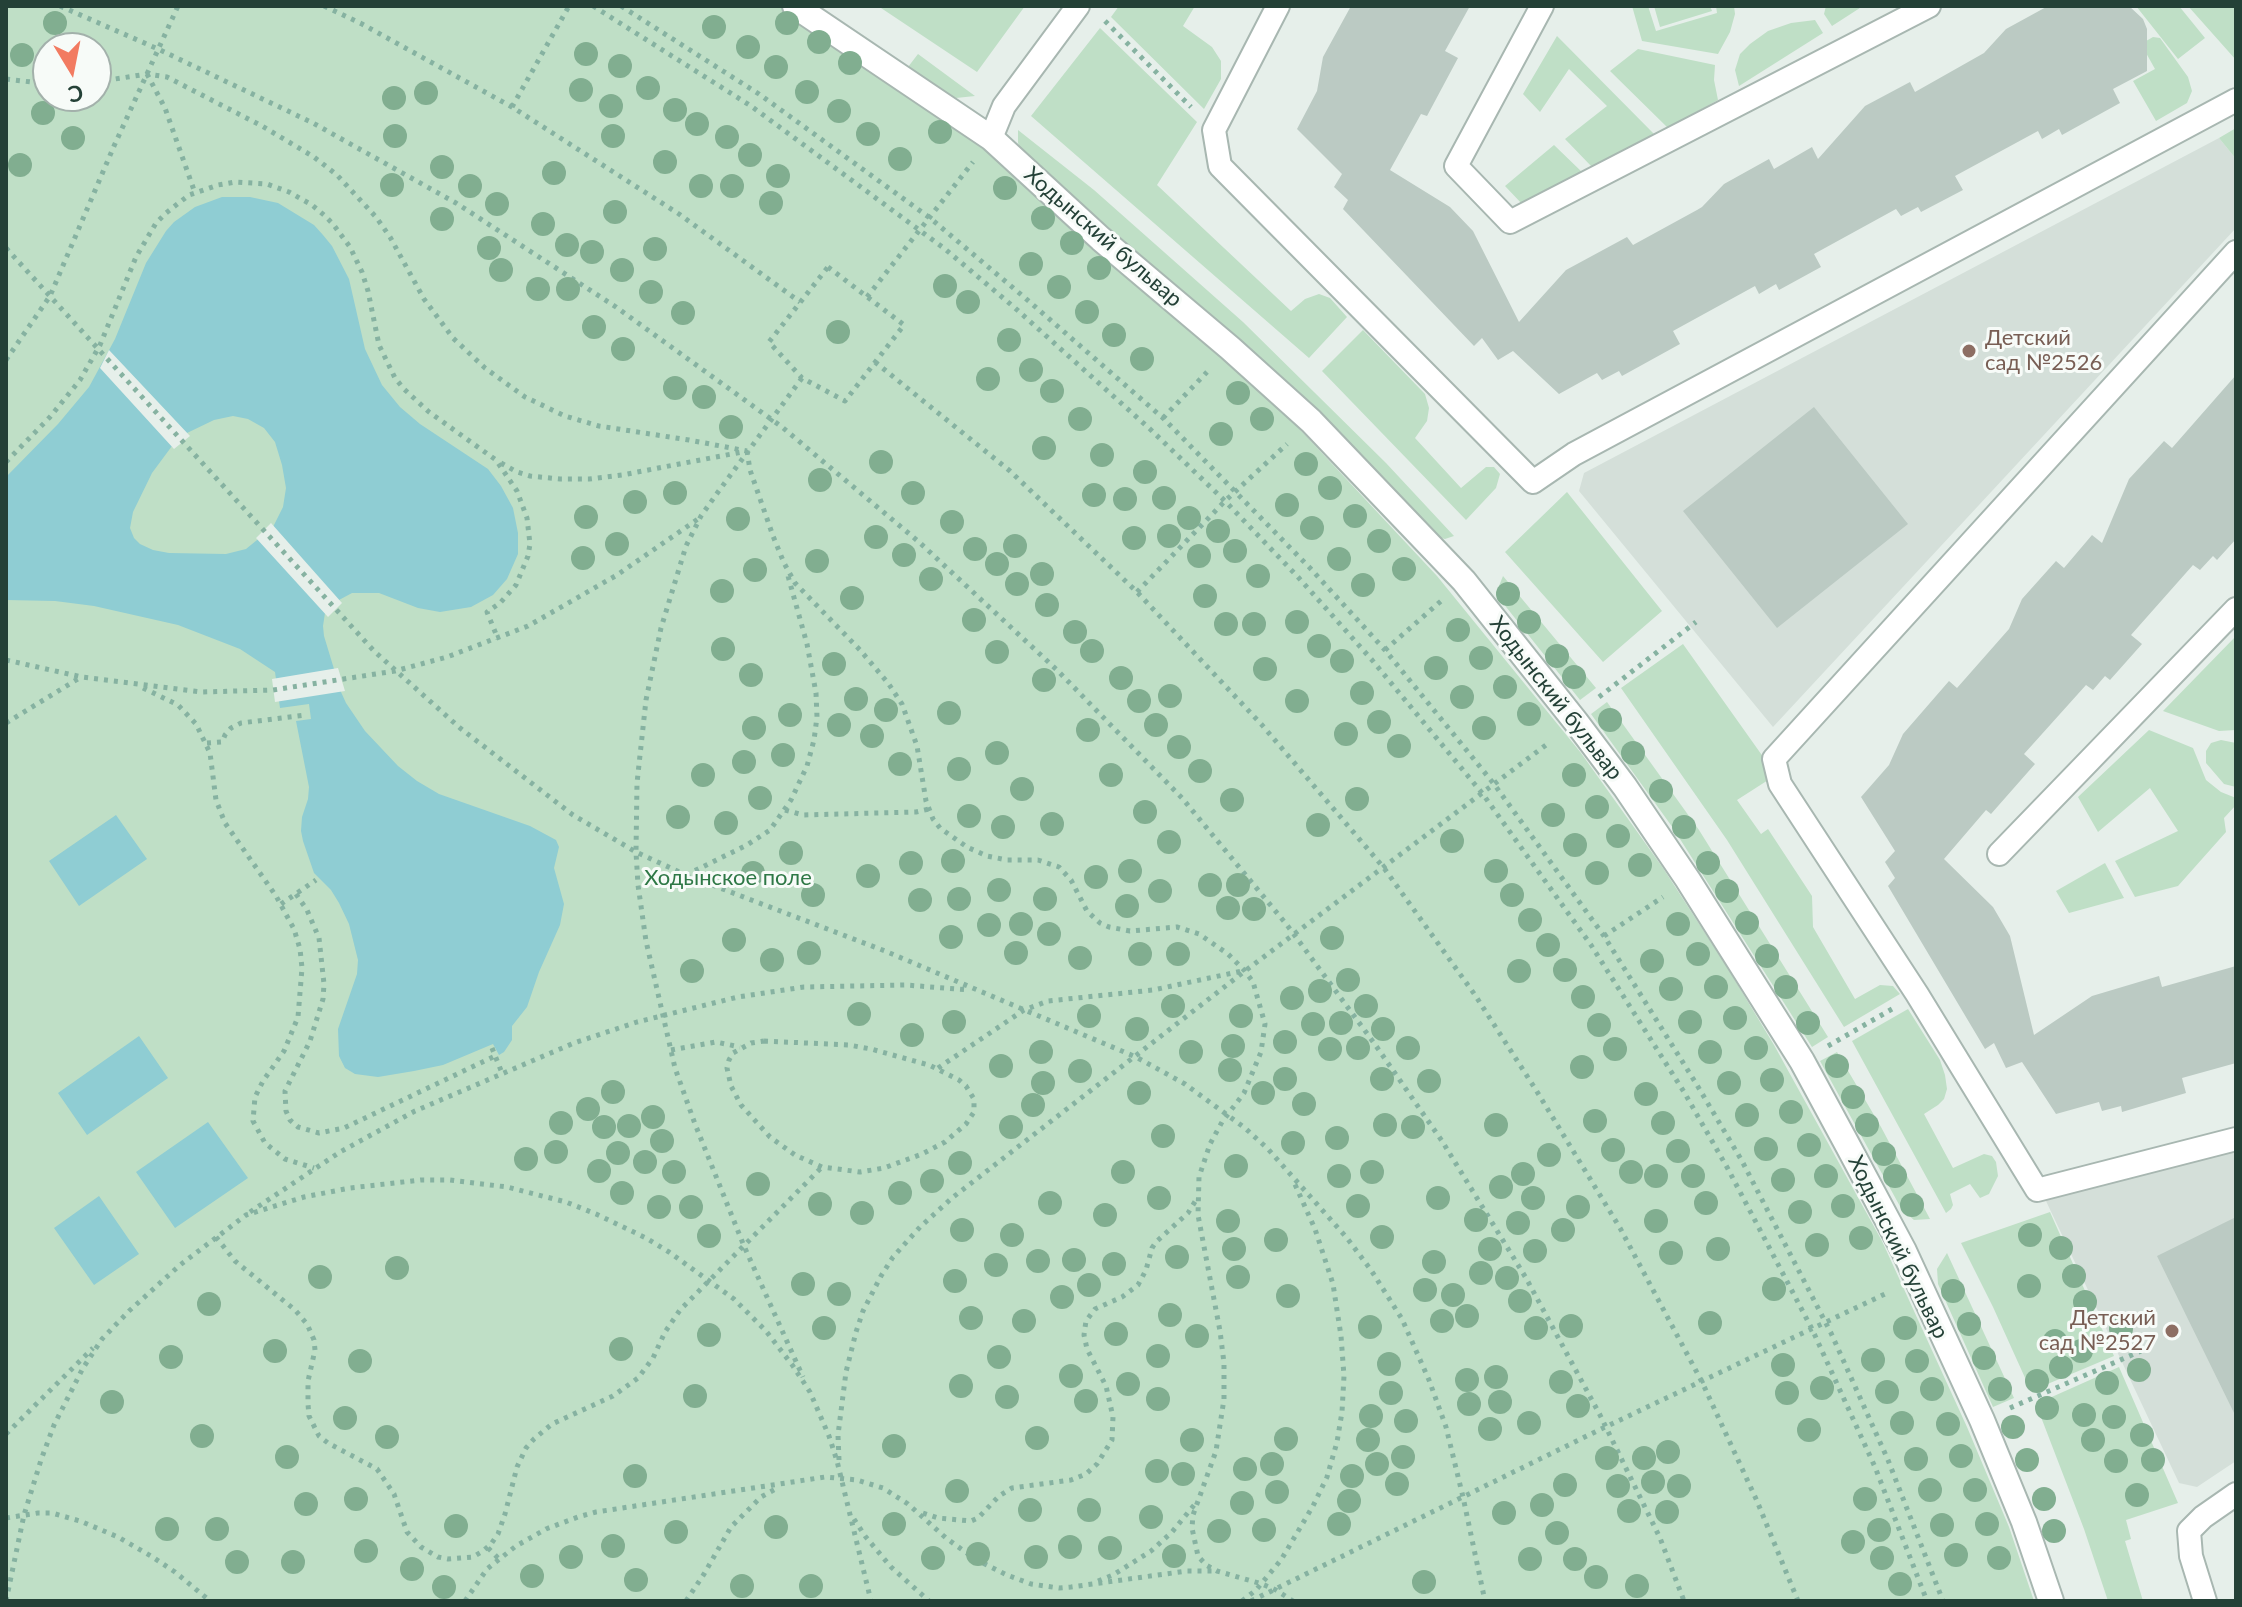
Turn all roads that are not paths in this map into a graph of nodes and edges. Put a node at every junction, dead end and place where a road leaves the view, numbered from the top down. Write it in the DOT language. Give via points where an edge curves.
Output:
graph roads {
  1 [pos="795,6"];
  2 [pos="1078,6"];
  3 [pos="1278,6"];
  4 [pos="1542,6"];
  5 [pos="1929,6"];
  6 [pos="2236,100"];
  7 [pos="991,138"];
  8 [pos="2236,252"];
  9 [pos="2236,609"];
  10 [pos="1999,854"];
  11 [pos="2236,1139"];
  12 [pos="2236,1494"];
  13 [pos="2051,1601"];
  14 [pos="2205,1601"];
  1 -- 7 [label="street, Ходынский бульвар"];
  2 -- 7 [label="lane" via="1004,106"];
  3 -- 6 [label="lane" via="1214,130 1220,166 1533,482 1574,454"];
  4 -- 5 [label="lane" via="1456,166 1510,222"];
  7 -- 13 [label="street, Ходынский бульвар" via="1311,421 1464,581 1625,787 1802,1061 1848,1146 1982,1420"];
  8 -- 11 [label="lane" via="1774,759 1780,784 2037,1190"];
  9 -- 10 [label="lane"];
  12 -- 14 [label="lane" via="2189,1531"];
}
